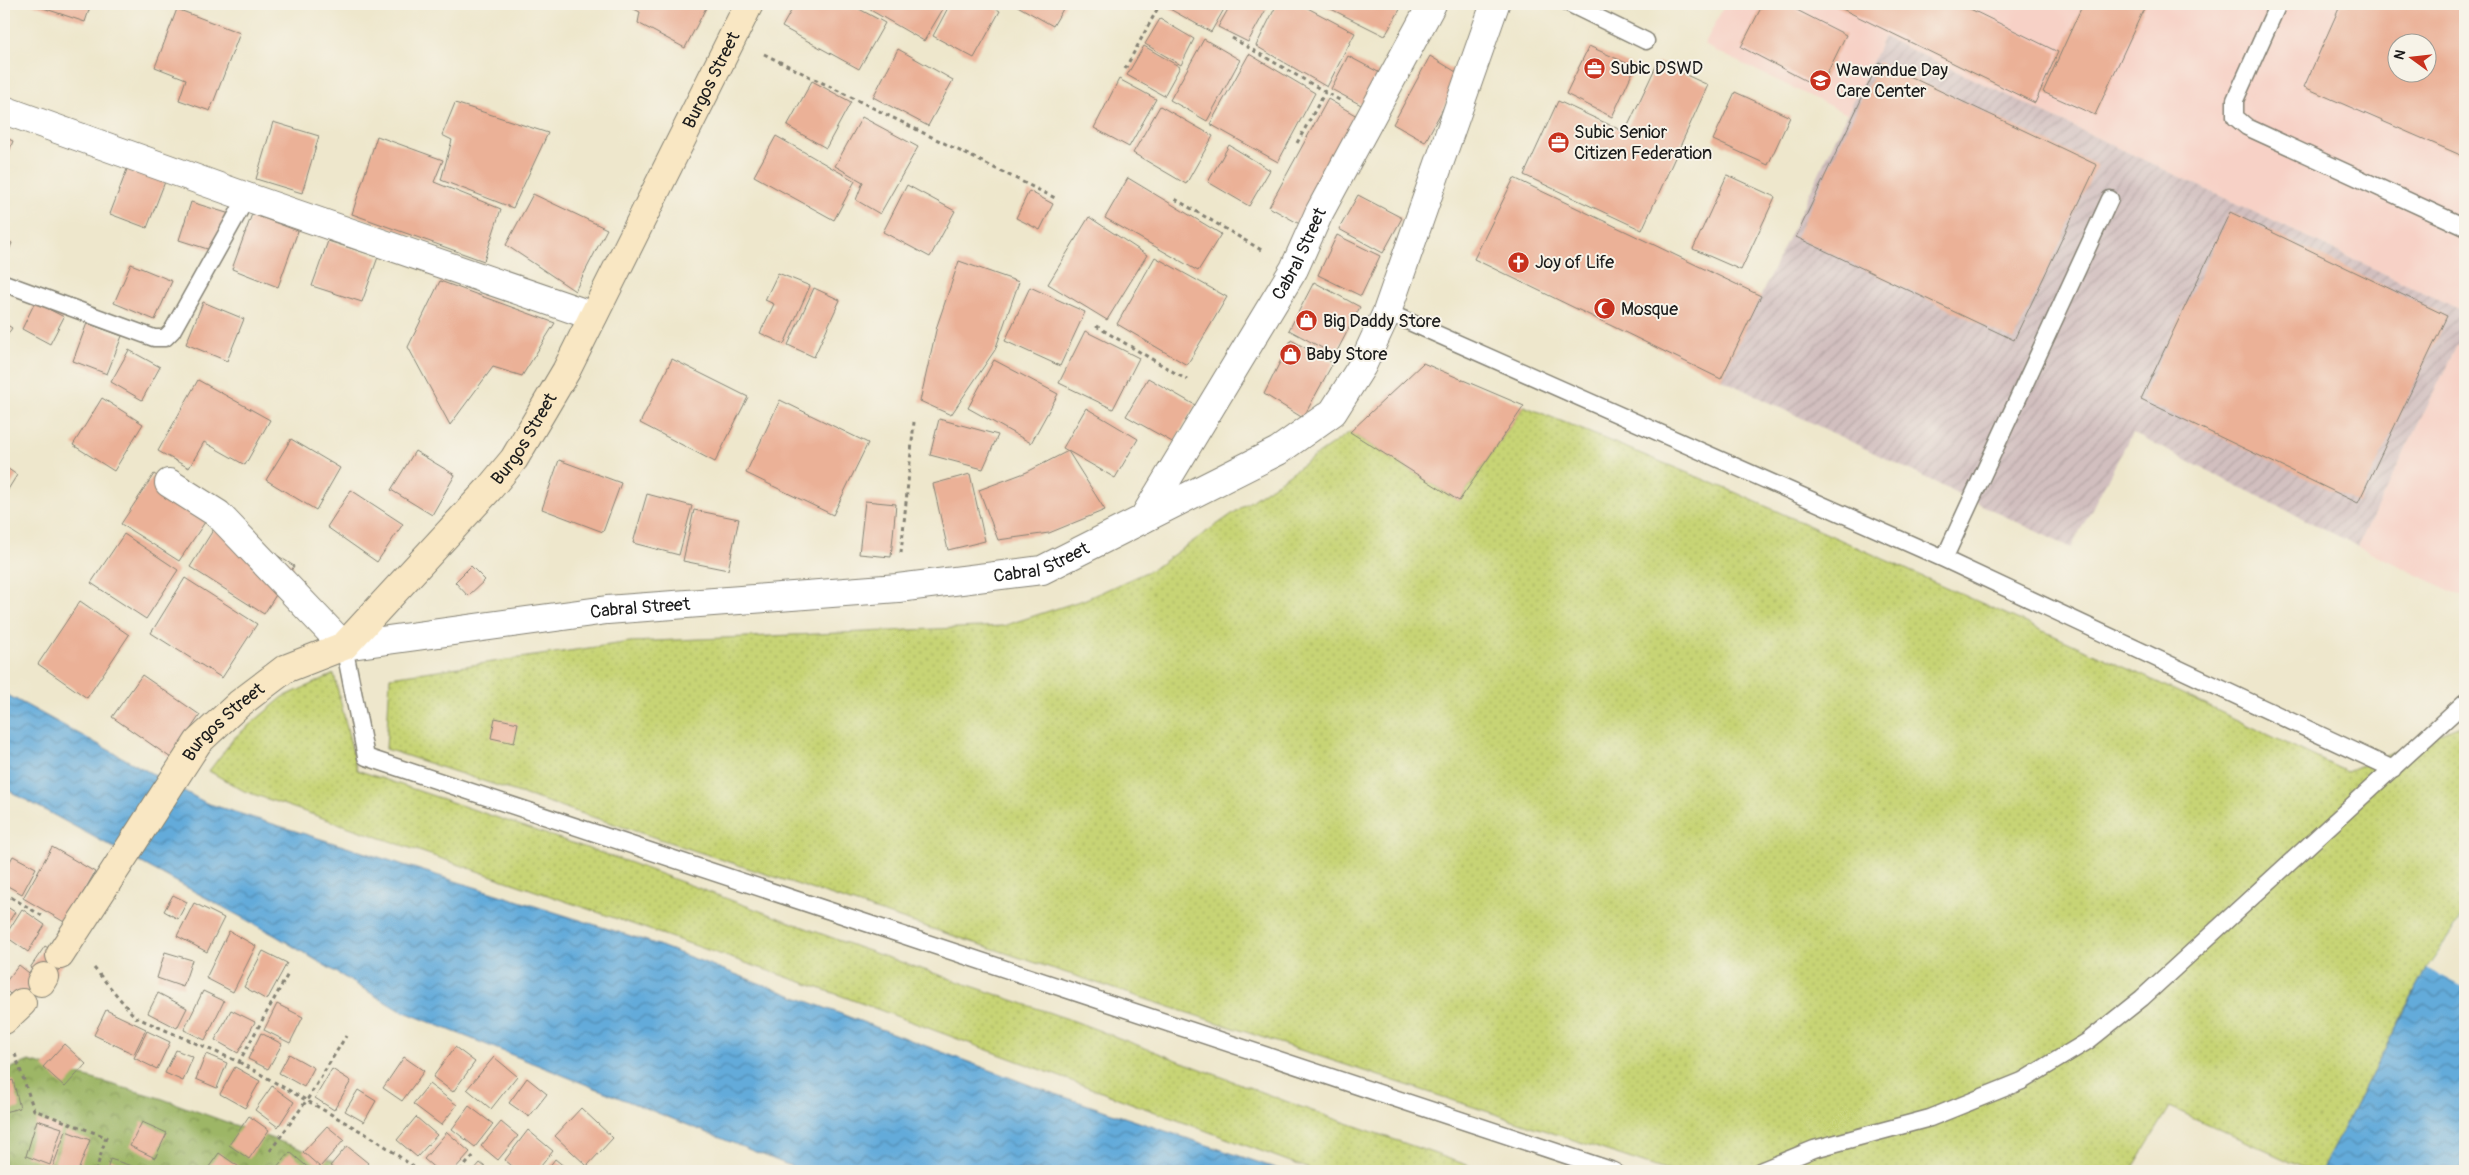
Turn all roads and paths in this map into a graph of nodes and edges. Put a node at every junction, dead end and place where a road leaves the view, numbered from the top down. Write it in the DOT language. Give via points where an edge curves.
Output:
graph roads {
  1 [pos="749,4"];
  2 [pos="1160,4"];
  3 [pos="1432,4"];
  4 [pos="1495,4"];
  5 [pos="1570,4"];
  6 [pos="2278,4"];
  7 [pos="732,38"];
  8 [pos="1232,38"];
  9 [pos="1646,41"];
  10 [pos="1125,69"];
  11 [pos="1325,92"];
  12 [pos="4,110"];
  13 [pos="1370,117"];
  14 [pos="1297,143"];
  15 [pos="248,197"];
  16 [pos="1055,198"];
  17 [pos="1176,199"];
  18 [pos="2110,199"];
  19 [pos="2465,227"];
  20 [pos="1294,269"];
  21 [pos="4,283"];
  22 [pos="1387,312"];
  23 [pos="593,316"];
  24 [pos="1096,326"];
  25 [pos="1217,398"];
  26 [pos="914,422"];
  27 [pos="169,483"];
  28 [pos="1143,519"];
  29 [pos="1944,559"];
  30 [pos="898,588"];
  31 [pos="344,646"];
  32 [pos="2465,702"];
  33 [pos="2393,769"];
  34 [pos="4,893"];
  35 [pos="64,947"];
  36 [pos="288,974"];
  37 [pos="10,1014"];
  38 [pos="346,1036"];
  39 [pos="239,1062"];
  40 [pos="307,1100"];
  41 [pos="270,1151"];
  42 [pos="474,1155"];
  43 [pos="96,1171"];
  44 [pos="419,1171"];
  45 [pos="460,1171"];
  46 [pos="1614,1171"];
  47 [pos="1760,1171"];
  1 -- 7 [label="street, Burgos Street"];
  2 -- 10 [label="path"];
  3 -- 13 [label="street, Cabral Street"];
  4 -- 22 [label="street"];
  5 -- 9 [label="lane"];
  6 -- 19 [label="lane" via="2235,100 2235,117 2247,127"];
  7 -- 16 [label="path"];
  7 -- 23 [label="street, Burgos Street"];
  8 -- 11 [label="path"];
  11 -- 13 [label="path"];
  11 -- 14 [label="path"];
  12 -- 15 [label="street"];
  13 -- 20 [label="street, Cabral Street" via="1319,213"];
  15 -- 21 [label="lane" via="165,338 154,338"];
  15 -- 23 [label="street"];
  17 -- 20 [label="path"];
  18 -- 29 [label="lane"];
  20 -- 25 [label="street, Cabral Street"];
  22 -- 28 [label="street" via="1362,366 1333,412 1278,451"];
  22 -- 29 [label="lane"];
  23 -- 31 [label="street, Burgos Street" via="566,371 514,459"];
  24 -- 25 [label="path"];
  25 -- 28 [label="street, Cabral Street"];
  26 -- 30 [label="path"];
  27 -- 31 [label="street" via="218,514"];
  28 -- 30 [label="street, Cabral Street" via="1042,570"];
  29 -- 33 [label="lane"];
  30 -- 31 [label="street, Cabral Street" via="607,610"];
  31 -- 35 [label="street, Burgos Street" via="285,669 198,742"];
  31 -- 46 [label="lane" via="366,757"];
  32 -- 33 [label="lane"];
  33 -- 47 [label="lane" via="2142,998 2088,1041 2022,1081 1930,1118 1814,1149"];
  34 -- 35 [label="path" via="38,912"];
  35 -- 39 [label="path" via="135,1017"];
  36 -- 39 [label="path"];
  37 -- 43 [label="path" via="34,1110 106,1138"];
  38 -- 40 [label="path"];
  39 -- 40 [label="path"];
  40 -- 41 [label="path"];
  40 -- 44 [label="path" via="378,1141"];
  42 -- 45 [label="path"];
}
